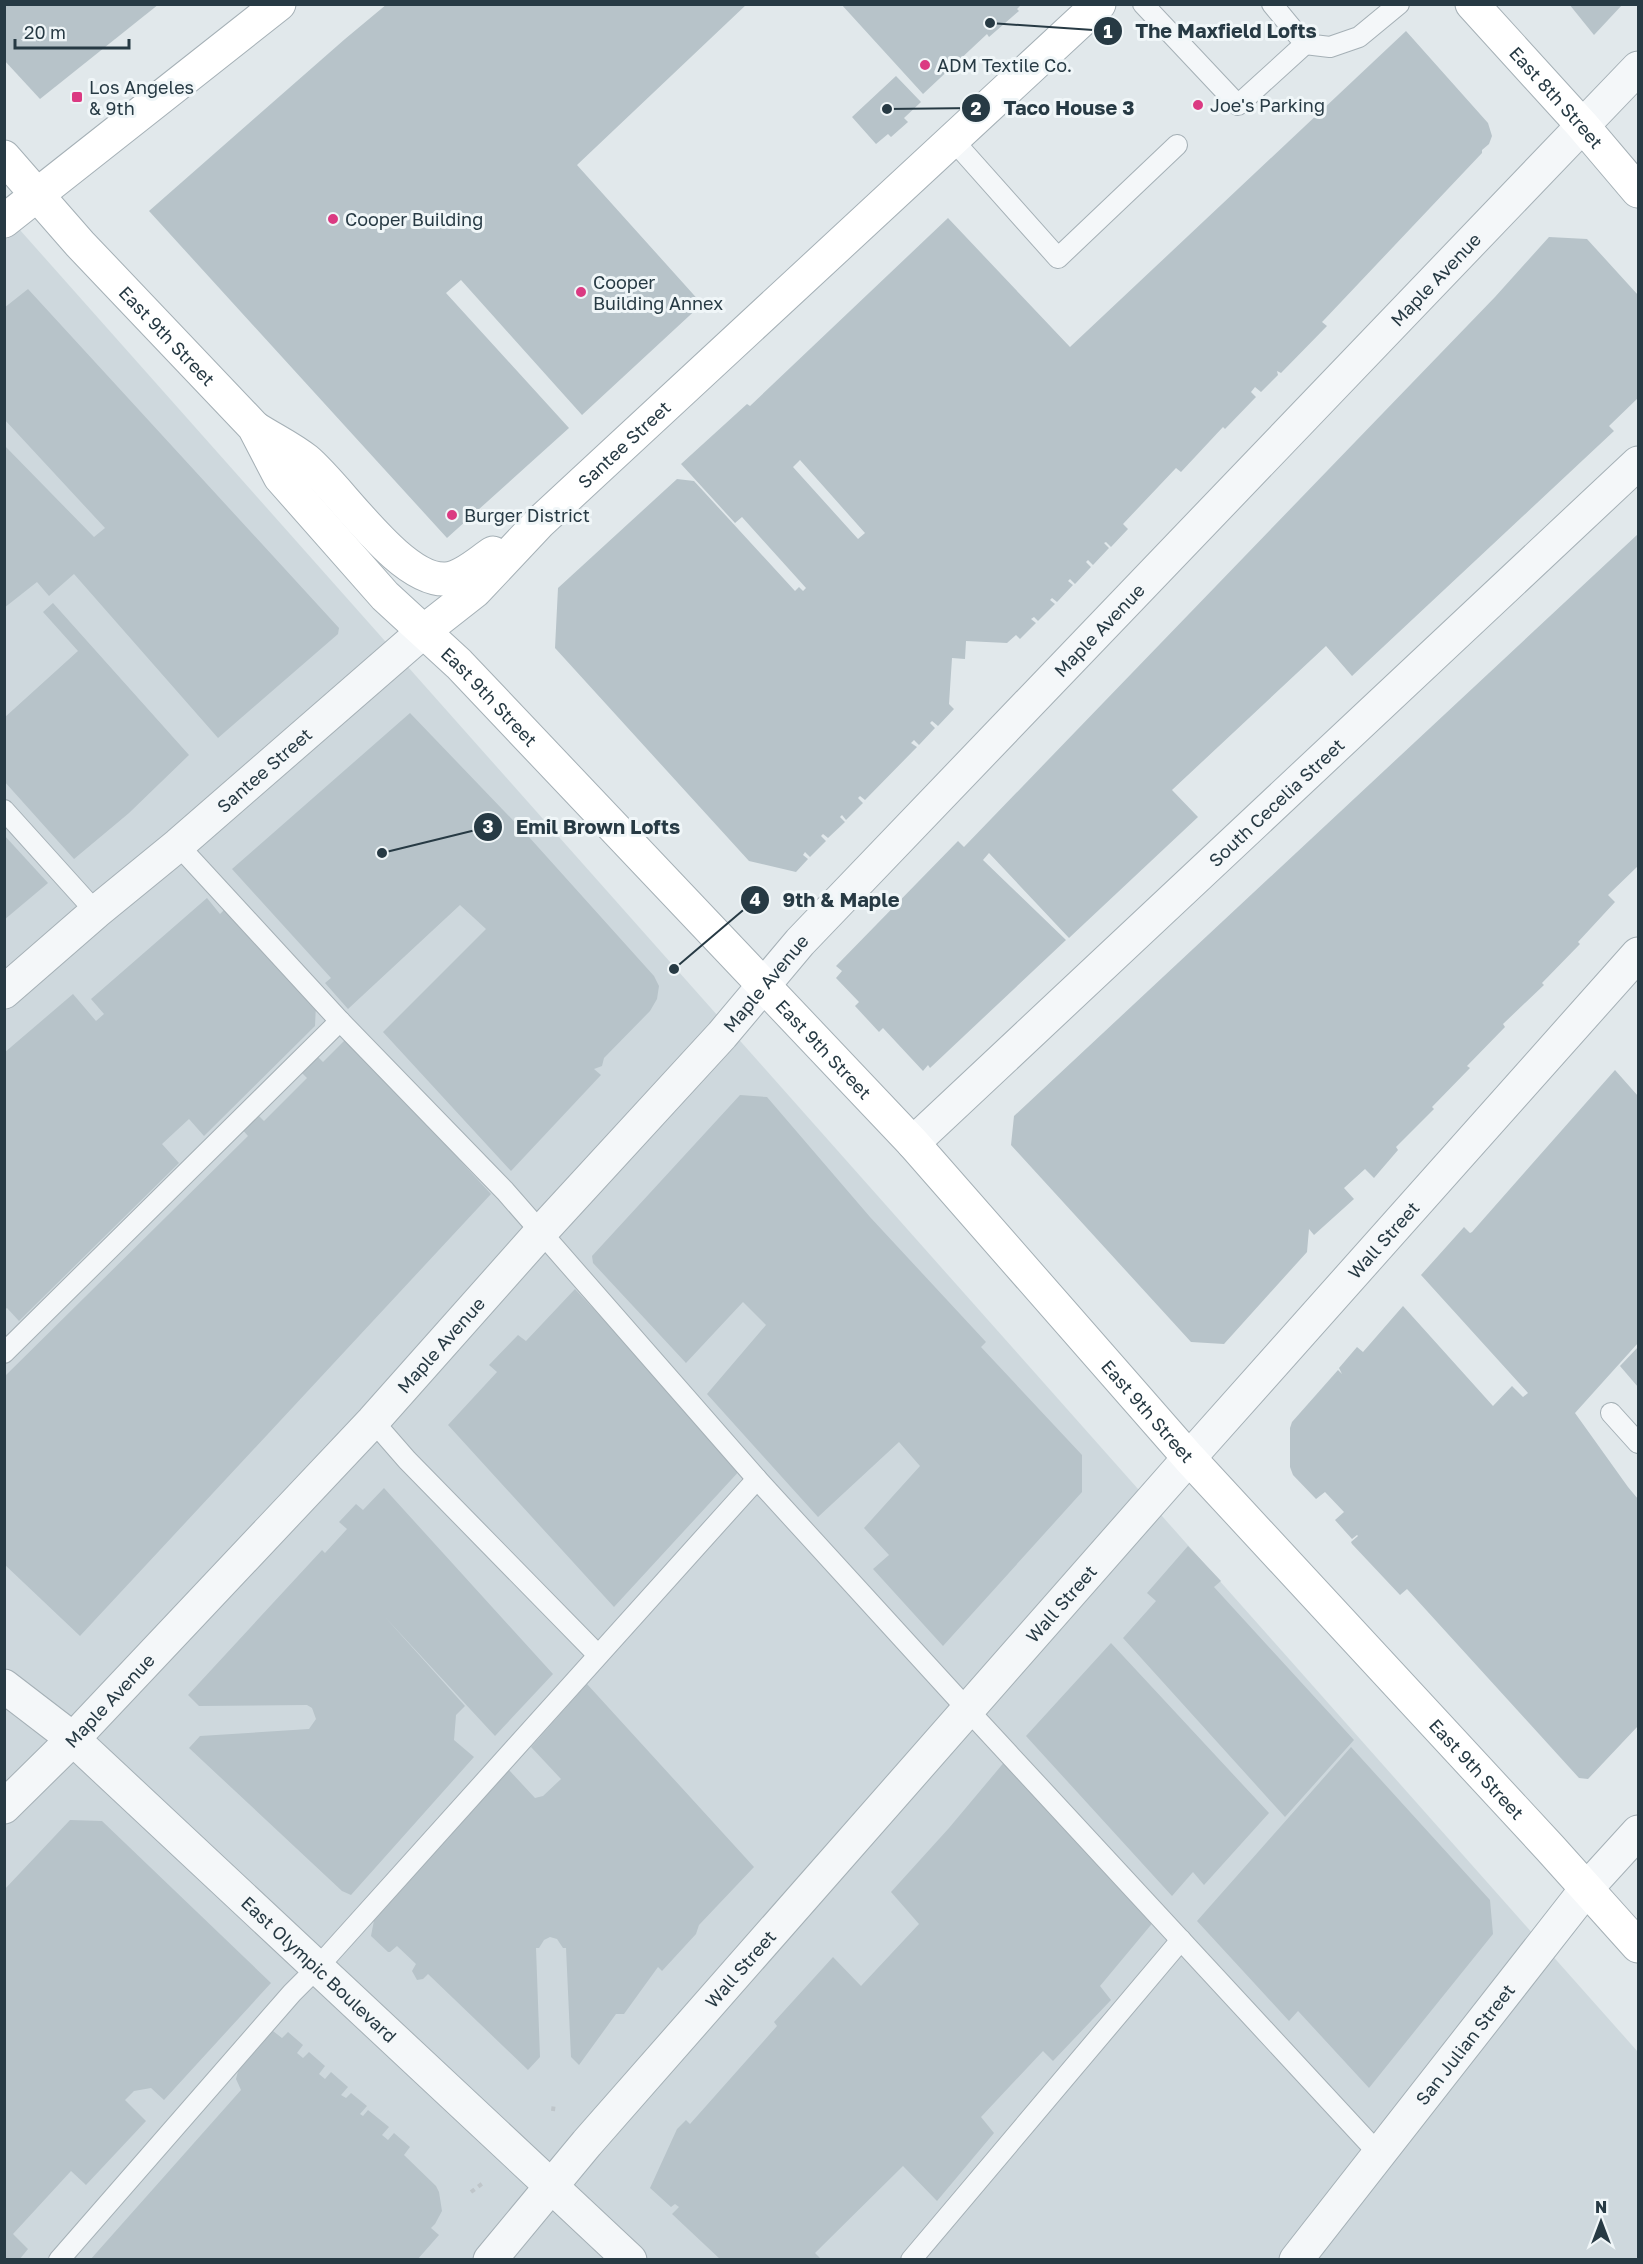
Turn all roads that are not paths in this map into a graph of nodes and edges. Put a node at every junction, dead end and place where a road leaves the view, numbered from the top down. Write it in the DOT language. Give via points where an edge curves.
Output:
graph roads {
  1 [pos="279,4"];
  2 [pos="1099,4"];
  3 [pos="1143,4"];
  4 [pos="1272,4"];
  5 [pos="1399,4"];
  6 [pos="1472,4"];
  7 [pos="1305,44"];
  8 [pos="1638,68"];
  9 [pos="1582,125"];
  10 [pos="952,139"];
  11 [pos="1178,145"];
  12 [pos="4,157"];
  13 [pos="1638,191"];
  14 [pos="37,196"];
  15 [pos="4,221"];
  16 [pos="254,427"];
  17 [pos="1638,462"];
  18 [pos="539,523"];
  19 [pos="424,631"];
  20 [pos="4,810"];
  21 [pos="178,845"];
  22 [pos="96,912"];
  23 [pos="1638,954"];
  24 [pos="764,985"];
  25 [pos="4,992"];
  26 [pos="340,1021"];
  27 [pos="913,1143"];
  28 [pos="541,1232"];
  29 [pos="4,1353"];
  30 [pos="1611,1413"];
  31 [pos="373,1421"];
  32 [pos="1638,1443"];
  33 [pos="1189,1458"];
  34 [pos="757,1479"];
  35 [pos="598,1655"];
  36 [pos="4,1686"];
  37 [pos="968,1710"];
  38 [pos="73,1739"];
  39 [pos="4,1807"];
  40 [pos="1638,1832"];
  41 [pos="1587,1888"];
  42 [pos="1181,1940"];
  43 [pos="1638,1946"];
  44 [pos="317,1968"];
  45 [pos="1379,2154"];
  46 [pos="551,2186"];
  47 [pos="59,2259"];
  48 [pos="490,2259"];
  49 [pos="630,2259"];
  50 [pos="911,2259"];
  51 [pos="1296,2259"];
  1 -- 14 [label="main road"];
  2 -- 10 [label="main road, Santee Street"];
  3 -- 7 [label="lane" via="1238,105"];
  4 -- 7 [label="lane"];
  5 -- 7 [label="lane" via="1359,37 1330,47"];
  6 -- 9 [label="main road, East 8th Street"];
  8 -- 9 [label="street, Maple Avenue"];
  9 -- 13 [label="main road, East 8th Street"];
  9 -- 24 [label="street, Maple Avenue" via="800,942"];
  10 -- 11 [label="lane" via="1058,258"];
  10 -- 18 [label="main road, Santee Street"];
  12 -- 14 [label="main road, East 9th Street"];
  14 -- 15 [label="main road"];
  14 -- 16 [label="main road, East 9th Street"];
  16 -- 18 [label="main road" via="306,460 389,549 416,572 445,579 460,576"];
  16 -- 19 [label="main road, East 9th Street" via="280,477 385,596"];
  17 -- 27 [label="street, South Cecelia Street"];
  18 -- 19 [label="main road, Santee Street" via="475,591"];
  19 -- 21 [label="street, Santee Street"];
  19 -- 24 [label="main road, East 9th Street" via="459,663"];
  20 -- 22 [label="lane"];
  21 -- 22 [label="street, Santee Street"];
  21 -- 26 [label="lane"];
  22 -- 25 [label="street, Santee Street"];
  23 -- 33 [label="street, Wall Street"];
  24 -- 27 [label="main road, East 9th Street"];
  24 -- 28 [label="street, Maple Avenue"];
  26 -- 28 [label="lane"];
  26 -- 29 [label="lane"];
  27 -- 33 [label="main road, East 9th Street"];
  28 -- 31 [label="street, Maple Avenue"];
  28 -- 34 [label="lane"];
  30 -- 32 [label="lane"];
  31 -- 35 [label="lane"];
  31 -- 38 [label="street, Maple Avenue"];
  33 -- 37 [label="street, Wall Street"];
  33 -- 41 [label="main road, East 9th Street"];
  34 -- 35 [label="lane"];
  34 -- 37 [label="lane"];
  35 -- 44 [label="lane"];
  36 -- 38 [label="street, East Olympic Boulevard"];
  37 -- 42 [label="lane"];
  37 -- 46 [label="street, Wall Street"];
  38 -- 39 [label="street, Maple Avenue"];
  38 -- 44 [label="street, East Olympic Boulevard"];
  40 -- 41 [label="street, San Julian Street"];
  41 -- 43 [label="main road, East 9th Street"];
  41 -- 45 [label="street, San Julian Street"];
  42 -- 45 [label="lane"];
  42 -- 50 [label="lane"];
  44 -- 46 [label="street, East Olympic Boulevard"];
  44 -- 47 [label="lane"];
  45 -- 51 [label="street, San Julian Street"];
  46 -- 48 [label="street, Wall Street"];
  46 -- 49 [label="street, East Olympic Boulevard"];
}
